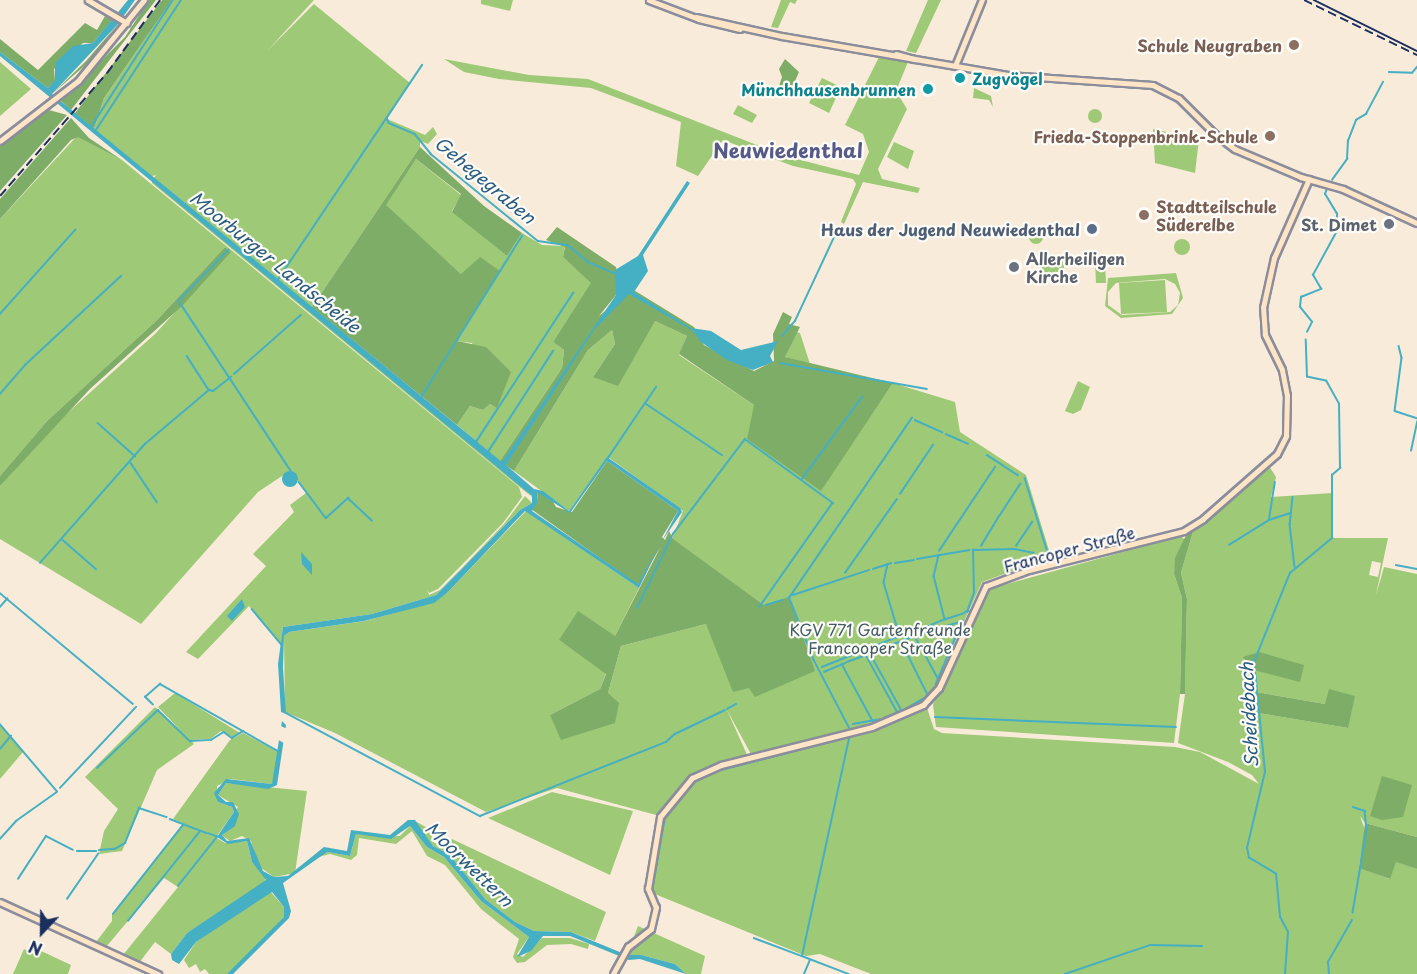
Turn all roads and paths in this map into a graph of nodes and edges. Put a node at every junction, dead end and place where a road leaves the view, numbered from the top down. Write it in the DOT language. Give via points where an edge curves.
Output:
graph roads {
  1 [pos="88,0"];
  2 [pos="144,0"];
  3 [pos="648,0"];
  4 [pos="982,0"];
  5 [pos="128,23"];
  6 [pos="955,66"];
  7 [pos="0,141"];
  8 [pos="1309,179"];
  9 [pos="1417,223"];
  10 [pos="0,902"];
  11 [pos="158,974"];
  12 [pos="614,974"];
  1 -- 5 [label="main road"];
  2 -- 5 [label="main road"];
  3 -- 6 [label="main road" via="696,17"];
  4 -- 6 [label="main road"];
  5 -- 7 [label="main road" via="57,100"];
  6 -- 8 [label="main road" via="1022,77 1154,85 1179,98 1230,146"];
  8 -- 9 [label="main road" via="1343,189"];
  8 -- 12 [label="main road, Francoper Straße" via="1274,258 1263,308 1265,335 1282,370 1287,396 1286,436 1277,454 1188,529 1029,570 986,586 939,688 923,705 872,727 721,765 692,778 660,817 648,891 656,915 649,932 626,951"];
  10 -- 11 [label="main road"];
}
